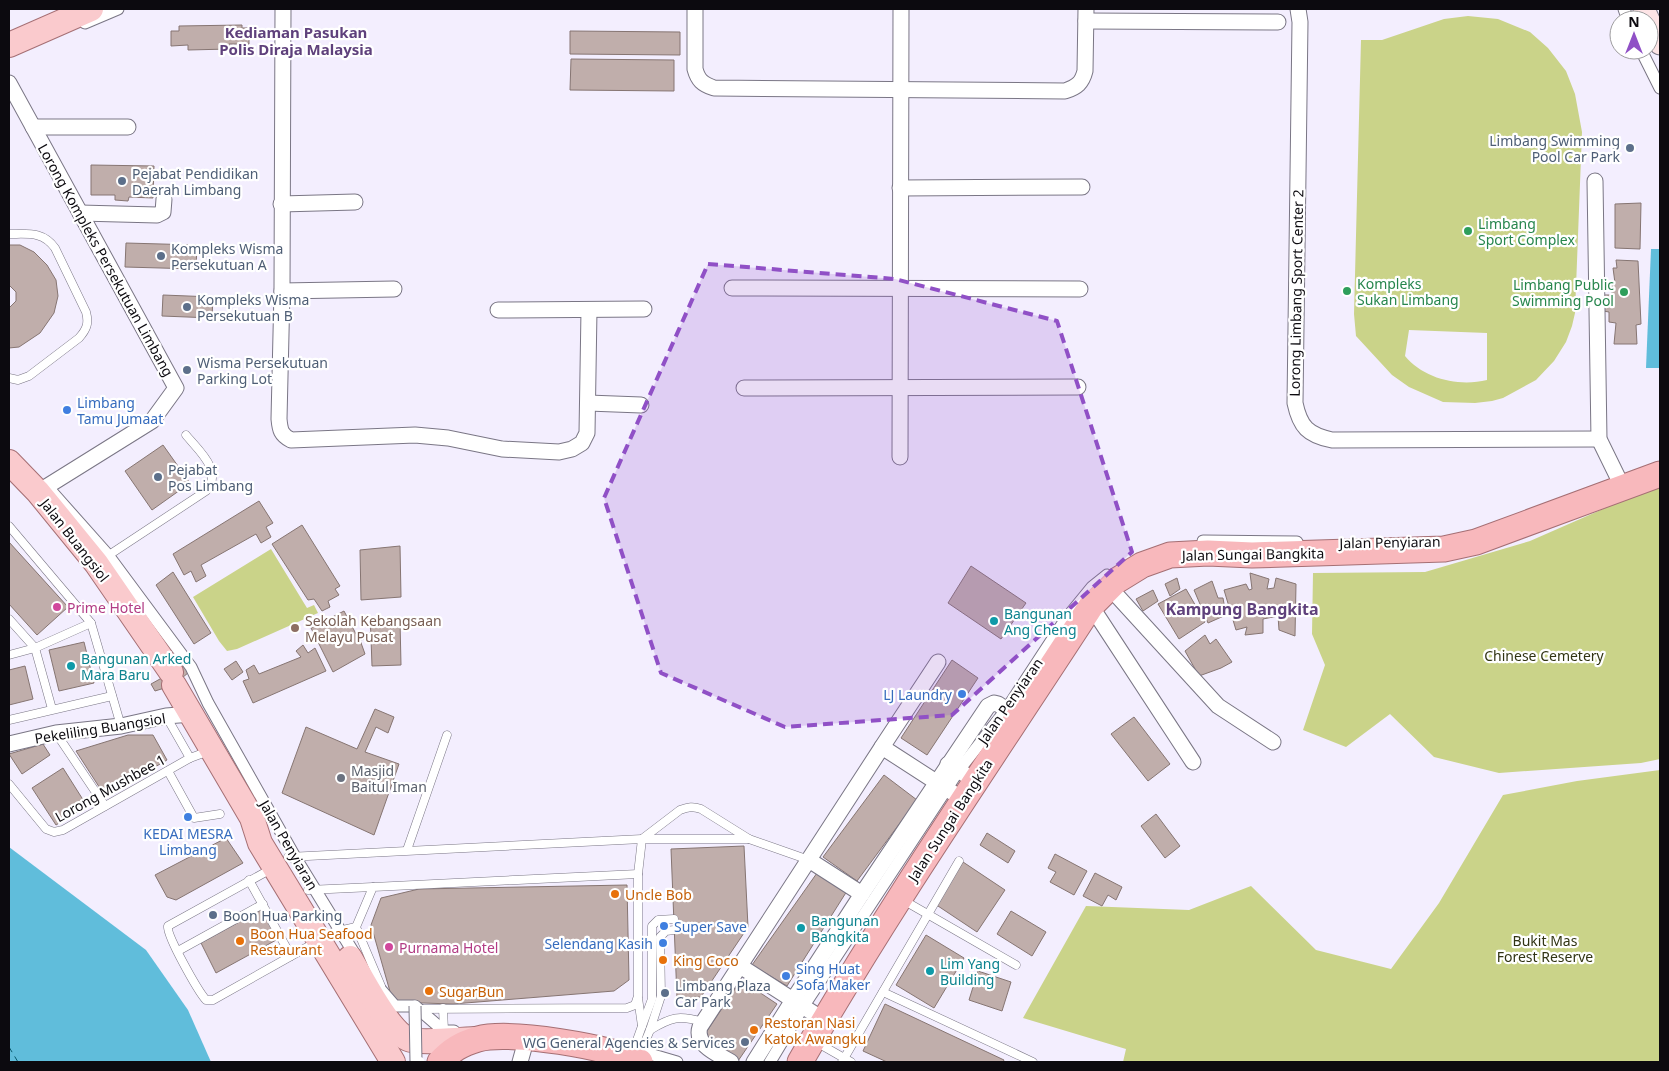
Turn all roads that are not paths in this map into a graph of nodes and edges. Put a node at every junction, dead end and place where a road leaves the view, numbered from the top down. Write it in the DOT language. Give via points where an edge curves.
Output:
graph roads {
  1 [pos="92,9"];
  2 [pos="118,9"];
  3 [pos="283,9"];
  4 [pos="695,9"];
  5 [pos="901,9"];
  6 [pos="1298,9"];
  7 [pos="1644,9"];
  8 [pos="1086,15"];
  9 [pos="1278,22"];
  10 [pos="1660,44"];
  11 [pos="9,45"];
  12 [pos="9,57"];
  13 [pos="1646,60"];
  14 [pos="9,84"];
  15 [pos="1660,88"];
  16 [pos="901,89"];
  17 [pos="33,127"];
  18 [pos="128,127"];
  19 [pos="1595,181"];
  20 [pos="900,188"];
  21 [pos="1082,188"];
  22 [pos="164,199"];
  23 [pos="355,202"];
  24 [pos="281,204"];
  25 [pos="80,213"];
  26 [pos="9,234"];
  27 [pos="732,288"];
  28 [pos="900,288"];
  29 [pos="394,289"];
  30 [pos="1080,289"];
  31 [pos="282,291"];
  32 [pos="644,309"];
  33 [pos="498,310"];
  34 [pos="589,310"];
  35 [pos="9,378"];
  36 [pos="1078,387"];
  37 [pos="744,388"];
  38 [pos="900,388"];
  39 [pos="588,403"];
  40 [pos="641,405"];
  41 [pos="186,434"];
  42 [pos="1599,439"];
  43 [pos="9,450"];
  44 [pos="900,457"];
  45 [pos="9,462"];
  46 [pos="1660,465"];
  47 [pos="1660,474"];
  48 [pos="1621,483"];
  49 [pos="42,489"];
  50 [pos="9,526"];
  51 [pos="102,559"];
  52 [pos="1110,588"];
  53 [pos="1092,606"];
  54 [pos="9,619"];
  55 [pos="91,623"];
  56 [pos="35,648"];
  57 [pos="9,655"];
  58 [pos="938,662"];
  59 [pos="112,696"];
  60 [pos="52,709"];
  61 [pos="192,714"];
  62 [pos="1012,714"];
  63 [pos="166,716"];
  64 [pos="9,720"];
  65 [pos="121,726"];
  66 [pos="56,733"];
  67 [pos="447,735"];
  68 [pos="1273,742"];
  69 [pos="9,744"];
  70 [pos="882,747"];
  71 [pos="212,750"];
  72 [pos="190,758"];
  73 [pos="1193,762"];
  74 [pos="168,771"];
  75 [pos="955,781"];
  76 [pos="9,784"];
  77 [pos="105,806"];
  78 [pos="220,814"];
  79 [pos="749,839"];
  80 [pos="642,840"];
  81 [pos="407,850"];
  82 [pos="286,860"];
  83 [pos="809,860"];
  84 [pos="959,861"];
  85 [pos="638,874"];
  86 [pos="250,880"];
  87 [pos="373,887"];
  88 [pos="312,890"];
  89 [pos="862,894"];
  90 [pos="899,898"];
  91 [pos="263,904"];
  92 [pos="928,915"];
  93 [pos="674,919"];
  94 [pos="674,930"];
  95 [pos="337,932"];
  96 [pos="178,951"];
  97 [pos="291,956"];
  98 [pos="1016,964"];
  99 [pos="740,966"];
  100 [pos="383,992"];
  101 [pos="883,992"];
  102 [pos="638,996"];
  103 [pos="417,1007"];
  104 [pos="443,1008"];
  105 [pos="808,1017"];
  106 [pos="703,1022"];
  107 [pos="642,1026"];
  108 [pos="650,1030"];
  109 [pos="527,1037"];
  110 [pos="433,1051"];
  111 [pos="632,1057"];
  112 [pos="389,1059"];
  113 [pos="1016,1059"];
  114 [pos="846,1061"];
  115 [pos="520,1062"];
  116 [pos="677,1062"];
  117 [pos="731,1062"];
  118 [pos="754,1062"];
  119 [pos="770,1062"];
  120 [pos="800,1062"];
  121 [pos="1033,1062"];
  1 -- 11 [label="main road"];
  2 -- 12 [label="street"];
  3 -- 24 [label="street"];
  4 -- 16 [label="street" via="695,69 697,78 704,85 714,88"];
  5 -- 16 [label="street"];
  6 -- 42 [label="street, Lorong Limbang Sport Center 2" via="1295,403 1298,417 1306,429 1318,437 1332,440"];
  7 -- 10 [label="main road"];
  8 -- 9 [label="street"];
  8 -- 16 [label="street" via="1085,71 1083,81 1075,88 1066,91"];
  13 -- 15 [label="street"];
  14 -- 17 [label="street, Lorong Kompleks Persekutuan Limbang"];
  16 -- 20 [label="street"];
  17 -- 18 [label="street"];
  17 -- 25 [label="street, Lorong Kompleks Persekutuan Limbang"];
  19 -- 42 [label="street"];
  20 -- 21 [label="street"];
  20 -- 28 [label="street"];
  22 -- 25 [label="street" via="163,212 157,215"];
  23 -- 24 [label="street"];
  24 -- 31 [label="street"];
  25 -- 49 [label="street, Lorong Kompleks Persekutuan Limbang" via="176,388 152,421"];
  26 -- 35 [label="lane" via="34,234 50,241 88,321 86,331 79,338 29,376 18,380"];
  27 -- 28 [label="street"];
  28 -- 30 [label="street"];
  28 -- 38 [label="street"];
  29 -- 31 [label="street"];
  31 -- 39 [label="street" via="279,420 284,436 291,440 415,435 502,449 559,452 582,443 587,433"];
  32 -- 34 [label="street"];
  33 -- 34 [label="street"];
  34 -- 39 [label="street"];
  36 -- 38 [label="street"];
  37 -- 38 [label="street"];
  38 -- 44 [label="street"];
  39 -- 40 [label="street"];
  41 -- 51 [label="lane" via="210,465 213,472 211,486"];
  42 -- 48 [label="street"];
  43 -- 49 [label="street"];
  45 -- 49 [label="main road, Jalan Buangsiol"];
  46 -- 48 [label="street, Jalan Penyiaran"];
  47 -- 48 [label="highway, Jalan Sungai Bangkita"];
  48 -- 52 [label="highway, Jalan Sungai Bangkita" via="1476,542 1444,549 1170,555 1142,565"];
  48 -- 62 [label="street, Jalan Penyiaran" via="1464,538 1433,543 1371,545 1238,540 1188,542 1157,549 1118,566 1092,587 1065,620"];
  49 -- 51 [label="main road, Jalan Buangsiol"];
  50 -- 55 [label="lane"];
  51 -- 61 [label="main road, Jalan Buangsiol"];
  51 -- 82 [label="street, Jalan Penyiaran" via="191,667"];
  52 -- 53 [label="highway, Jalan Sungai Bangkita"];
  52 -- 68 [label="street" via="1218,706"];
  53 -- 62 [label="highway, Jalan Sungai Bangkita"];
  53 -- 73 [label="street"];
  54 -- 56 [label="lane"];
  55 -- 56 [label="lane"];
  55 -- 59 [label="lane"];
  56 -- 57 [label="lane"];
  56 -- 60 [label="lane"];
  58 -- 70 [label="street"];
  59 -- 60 [label="lane"];
  59 -- 65 [label="lane"];
  60 -- 64 [label="lane"];
  61 -- 63 [label="street, Pekeliling Buangsiol"];
  61 -- 71 [label="main road, Jalan Buangsiol"];
  62 -- 75 [label="highway, Jalan Sungai Bangkita"];
  62 -- 75 [label="street" via="994,703 988,706"];
  63 -- 65 [label="street, Pekeliling Buangsiol"];
  63 -- 72 [label="lane"];
  65 -- 66 [label="street, Pekeliling Buangsiol"];
  66 -- 69 [label="street, Pekeliling Buangsiol"];
  66 -- 77 [label="lane"];
  67 -- 81 [label="lane"];
  70 -- 75 [label="street"];
  70 -- 83 [label="street"];
  71 -- 72 [label="lane, Lorong Mushbee 1"];
  71 -- 82 [label="main road, Jalan Buangsiol" via="252,818 275,835"];
  72 -- 74 [label="lane, Lorong Mushbee 1"];
  74 -- 77 [label="lane, Lorong Mushbee 1"];
  74 -- 78 [label="lane" via="194,818"];
  75 -- 89 [label="street"];
  75 -- 90 [label="highway, Jalan Sungai Bangkita"];
  75 -- 105 [label="street"];
  76 -- 77 [label="lane, Lorong Mushbee 1" via="46,829 54,832"];
  79 -- 80 [label="lane"];
  79 -- 80 [label="lane" via="701,809 686,807"];
  79 -- 83 [label="lane"];
  80 -- 81 [label="lane"];
  80 -- 85 [label="lane"];
  81 -- 82 [label="lane"];
  82 -- 86 [label="lane"];
  82 -- 88 [label="main road"];
  82 -- 95 [label="main road"];
  83 -- 89 [label="street"];
  83 -- 99 [label="street"];
  84 -- 92 [label="lane"];
  85 -- 87 [label="lane"];
  85 -- 102 [label="lane"];
  86 -- 91 [label="lane"];
  86 -- 96 [label="lane" via="171,923 167,929"];
  87 -- 88 [label="lane"];
  87 -- 95 [label="lane"];
  88 -- 95 [label="main road"];
  89 -- 105 [label="street"];
  90 -- 92 [label="lane"];
  90 -- 105 [label="highway, Jalan Sungai Bangkita"];
  91 -- 96 [label="lane"];
  91 -- 97 [label="lane"];
  92 -- 98 [label="lane"];
  92 -- 101 [label="lane"];
  93 -- 107 [label="lane" via="658,920 652,926 652,999"];
  94 -- 108 [label="lane" via="666,931 660,937 661,996"];
  95 -- 97 [label="lane"];
  95 -- 100 [label="lane"];
  95 -- 100 [label="street" via="366,974"];
  95 -- 110 [label="main road" via="393,1028 409,1039 425,1041"];
  95 -- 112 [label="main road"];
  96 -- 97 [label="lane" via="203,997 209,1001"];
  99 -- 105 [label="street"];
  99 -- 106 [label="street"];
  100 -- 103 [label="street" via="395,1006"];
  101 -- 113 [label="lane"];
  101 -- 114 [label="lane"];
  102 -- 104 [label="lane" via="635,1005 627,1008"];
  102 -- 107 [label="lane"];
  103 -- 104 [label="lane"];
  103 -- 110 [label="street, bridge"];
  103 -- 110 [label="street"];
  104 -- 110 [label="lane"];
  105 -- 114 [label="lane"];
  105 -- 118 [label="street"];
  105 -- 119 [label="street"];
  105 -- 120 [label="highway, Jalan Sungai Bangkita"];
  106 -- 108 [label="lane" via="686,1017 663,1022"];
  106 -- 117 [label="street" via="699,1040"];
  107 -- 111 [label="lane"];
  108 -- 111 [label="lane"];
  109 -- 110 [label="highway" via="499,1036 479,1039 451,1050"];
  109 -- 111 [label="highway"];
  109 -- 115 [label="street"];
  110 -- 111 [label="street" via="558,1033 592,1039"];
  110 -- 112 [label="street"];
  111 -- 116 [label="street"];
  113 -- 121 [label="lane"];
}
